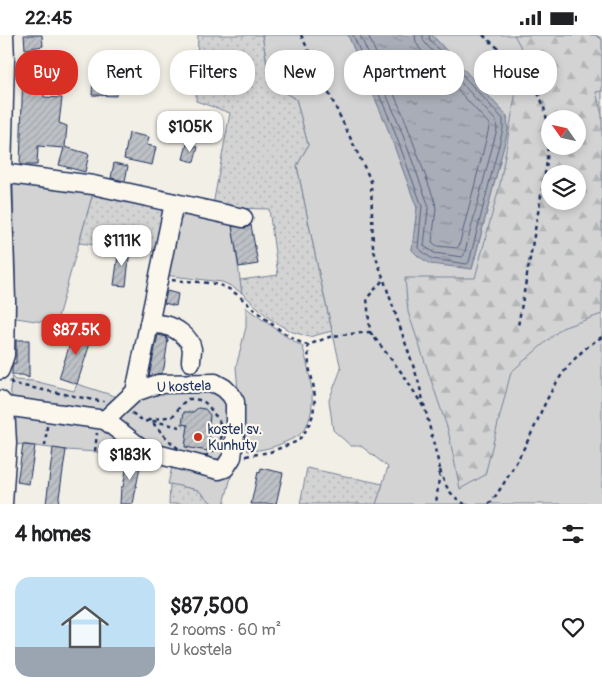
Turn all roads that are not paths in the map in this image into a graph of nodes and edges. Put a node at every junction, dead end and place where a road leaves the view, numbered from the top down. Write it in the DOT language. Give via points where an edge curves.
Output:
graph roads {
  1 [pos="4,35"];
  2 [pos="1,142"];
  3 [pos="2,173"];
  4 [pos="174,203"];
  5 [pos="243,218"];
  6 [pos="149,324"];
  7 [pos="191,362"];
  8 [pos="5,373"];
  9 [pos="135,392"];
  10 [pos="2,403"];
  11 [pos="106,420"];
  12 [pos="3,504"];
  1 -- 2 [label="street"];
  2 -- 3 [label="street"];
  3 -- 4 [label="street" via="93,185"];
  3 -- 8 [label="street"];
  4 -- 5 [label="street"];
  4 -- 6 [label="street, U kostela"];
  6 -- 7 [label="street" via="164,325 181,333 192,348"];
  6 -- 9 [label="street, U kostela"];
  9 -- 11 [label="street, U kostela"];
  9 -- 11 [label="street, U kostela" via="158,384 215,383 224,388 235,402 232,457 225,468 220,470 145,451"];
  10 -- 11 [label="street"];
  10 -- 12 [label="street" via="7,443"];
}
